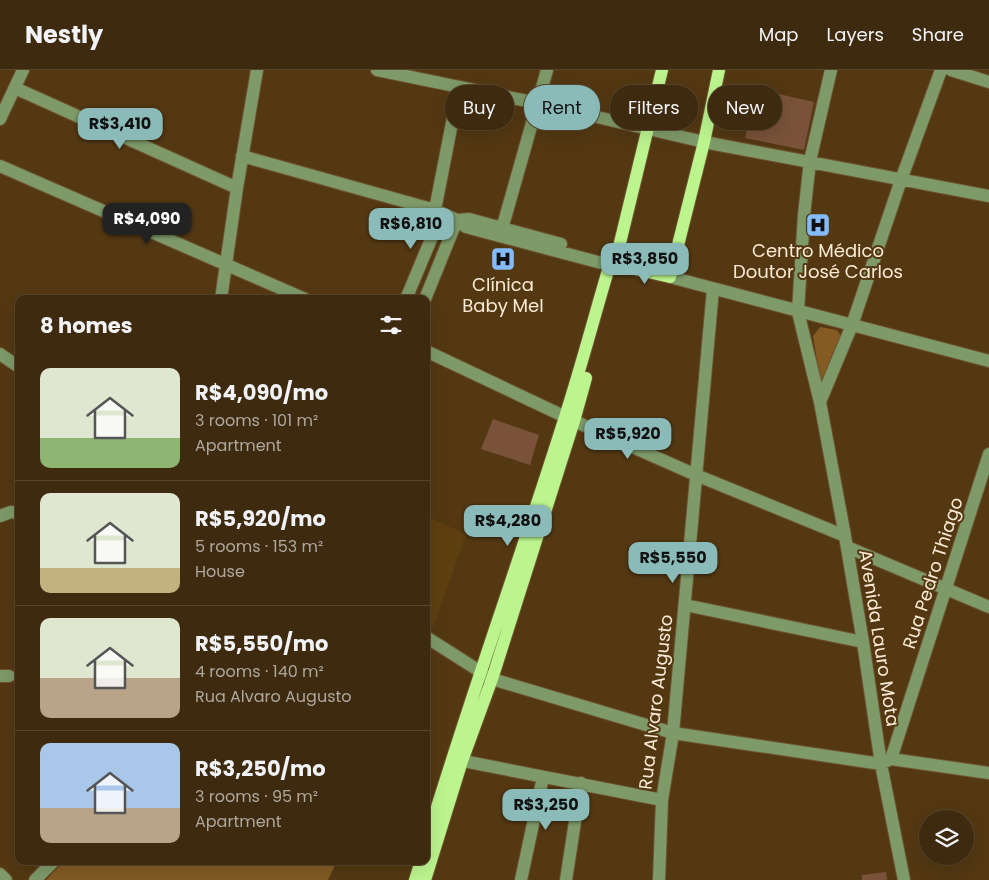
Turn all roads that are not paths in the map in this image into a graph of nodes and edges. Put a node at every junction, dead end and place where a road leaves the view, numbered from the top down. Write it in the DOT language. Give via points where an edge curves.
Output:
graph roads {
  1 [pos="23,70"];
  2 [pos="256,70"];
  3 [pos="377,70"];
  4 [pos="547,70"];
  5 [pos="662,70"];
  6 [pos="720,70"];
  7 [pos="831,70"];
  8 [pos="940,70"];
  9 [pos="951,70"];
  10 [pos="989,82"];
  11 [pos="449,85"];
  12 [pos="542,85"];
  13 [pos="658,85"];
  14 [pos="15,88"];
  15 [pos="0,119"];
  16 [pos="452,130"];
  17 [pos="529,130"];
  18 [pos="647,130"];
  19 [pos="651,130"];
  20 [pos="704,142"];
  21 [pos="242,156"];
  22 [pos="810,160"];
  23 [pos="0,166"];
  24 [pos="901,180"];
  25 [pos="237,188"];
  26 [pos="989,196"];
  27 [pos="438,211"];
  28 [pos="457,220"];
  29 [pos="501,232"];
  30 [pos="616,261"];
  31 [pos="226,265"];
  32 [pos="670,277"];
  33 [pos="713,289"];
  34 [pos="222,295"];
  35 [pos="296,295"];
  36 [pos="407,295"];
  37 [pos="427,295"];
  38 [pos="798,312"];
  39 [pos="852,324"];
  40 [pos="430,353"];
  41 [pos="0,354"];
  42 [pos="989,361"];
  43 [pos="15,364"];
  44 [pos="820,402"];
  45 [pos="570,419"];
  46 [pos="989,454"];
  47 [pos="986,474"];
  48 [pos="696,475"];
  49 [pos="15,512"];
  50 [pos="0,516"];
  51 [pos="846,542"];
  52 [pos="946,588"];
  53 [pos="685,605"];
  54 [pos="989,607"];
  55 [pos="430,640"];
  56 [pos="863,642"];
  57 [pos="486,676"];
  58 [pos="673,733"];
  59 [pos="457,760"];
  60 [pos="886,761"];
  61 [pos="989,774"];
  62 [pos="543,777"];
  63 [pos="581,783"];
  64 [pos="662,800"];
  65 [pos="430,832"];
  66 [pos="50,865"];
  67 [pos="420,865"];
  68 [pos="430,865"];
  69 [pos="430,865"];
  70 [pos="0,874"];
  71 [pos="6,880"];
  72 [pos="35,880"];
  73 [pos="415,880"];
  74 [pos="426,880"];
  75 [pos="521,880"];
  76 [pos="566,880"];
  77 [pos="659,880"];
  78 [pos="904,880"];
  1 -- 14 [label="street"];
  2 -- 21 [label="street"];
  3 -- 11 [label="street"];
  4 -- 12 [label="street"];
  5 -- 13 [label="main road"];
  6 -- 20 [label="main road"];
  7 -- 22 [label="street, Avenida Lauro Mota"];
  8 -- 24 [label="street"];
  9 -- 10 [label="street"];
  14 -- 15 [label="street"];
  14 -- 25 [label="street"];
  16 -- 27 [label="street"];
  17 -- 29 [label="street"];
  18 -- 30 [label="main road"];
  19 -- 20 [label="street"];
  20 -- 22 [label="street"];
  20 -- 32 [label="main road"];
  21 -- 25 [label="street"];
  21 -- 27 [label="street"];
  22 -- 24 [label="street"];
  22 -- 38 [label="street, Avenida Lauro Mota"];
  23 -- 31 [label="street"];
  24 -- 26 [label="street"];
  24 -- 39 [label="street"];
  25 -- 31 [label="street"];
  27 -- 28 [label="street"];
  27 -- 36 [label="street"];
  28 -- 29 [label="street" via="469,219"];
  28 -- 37 [label="street"];
  29 -- 30 [label="street"];
  30 -- 32 [label="main road"];
  30 -- 45 [label="main road"];
  31 -- 34 [label="street"];
  31 -- 35 [label="street"];
  32 -- 33 [label="street"];
  33 -- 38 [label="street"];
  33 -- 48 [label="street, Rua Alvaro Augusto"];
  38 -- 39 [label="street"];
  38 -- 44 [label="street, Avenida Lauro Mota"];
  39 -- 42 [label="street"];
  39 -- 44 [label="street"];
  40 -- 45 [label="street"];
  41 -- 43 [label="street"];
  44 -- 51 [label="street, Avenida Lauro Mota"];
  45 -- 48 [label="street"];
  45 -- 57 [label="main road"];
  46 -- 47 [label="street, Rua Pedro Thiago"];
  47 -- 52 [label="street, Rua Pedro Thiago"];
  48 -- 51 [label="street"];
  48 -- 53 [label="street, Rua Alvaro Augusto"];
  49 -- 50 [label="street"];
  51 -- 52 [label="street"];
  51 -- 56 [label="street, Avenida Lauro Mota"];
  52 -- 54 [label="street"];
  52 -- 60 [label="street, Rua Pedro Thiago"];
  53 -- 56 [label="street"];
  53 -- 58 [label="street, Rua Alvaro Augusto"];
  55 -- 57 [label="street"];
  56 -- 60 [label="street, Avenida Lauro Mota"];
  57 -- 58 [label="street"];
  57 -- 59 [label="main road"];
  58 -- 60 [label="street"];
  58 -- 64 [label="street, Rua Alvaro Augusto"];
  59 -- 62 [label="street"];
  59 -- 65 [label="main road"];
  59 -- 69 [label="main road"];
  60 -- 61 [label="street"];
  60 -- 78 [label="street, Avenida Lauro Mota"];
  62 -- 63 [label="street"];
  62 -- 75 [label="street"];
  63 -- 64 [label="street"];
  63 -- 76 [label="street"];
  64 -- 77 [label="street, Rua Alvaro Augusto"];
  66 -- 72 [label="street"];
  67 -- 73 [label="main road"];
  68 -- 74 [label="main road"];
  70 -- 71 [label="street"];
}
